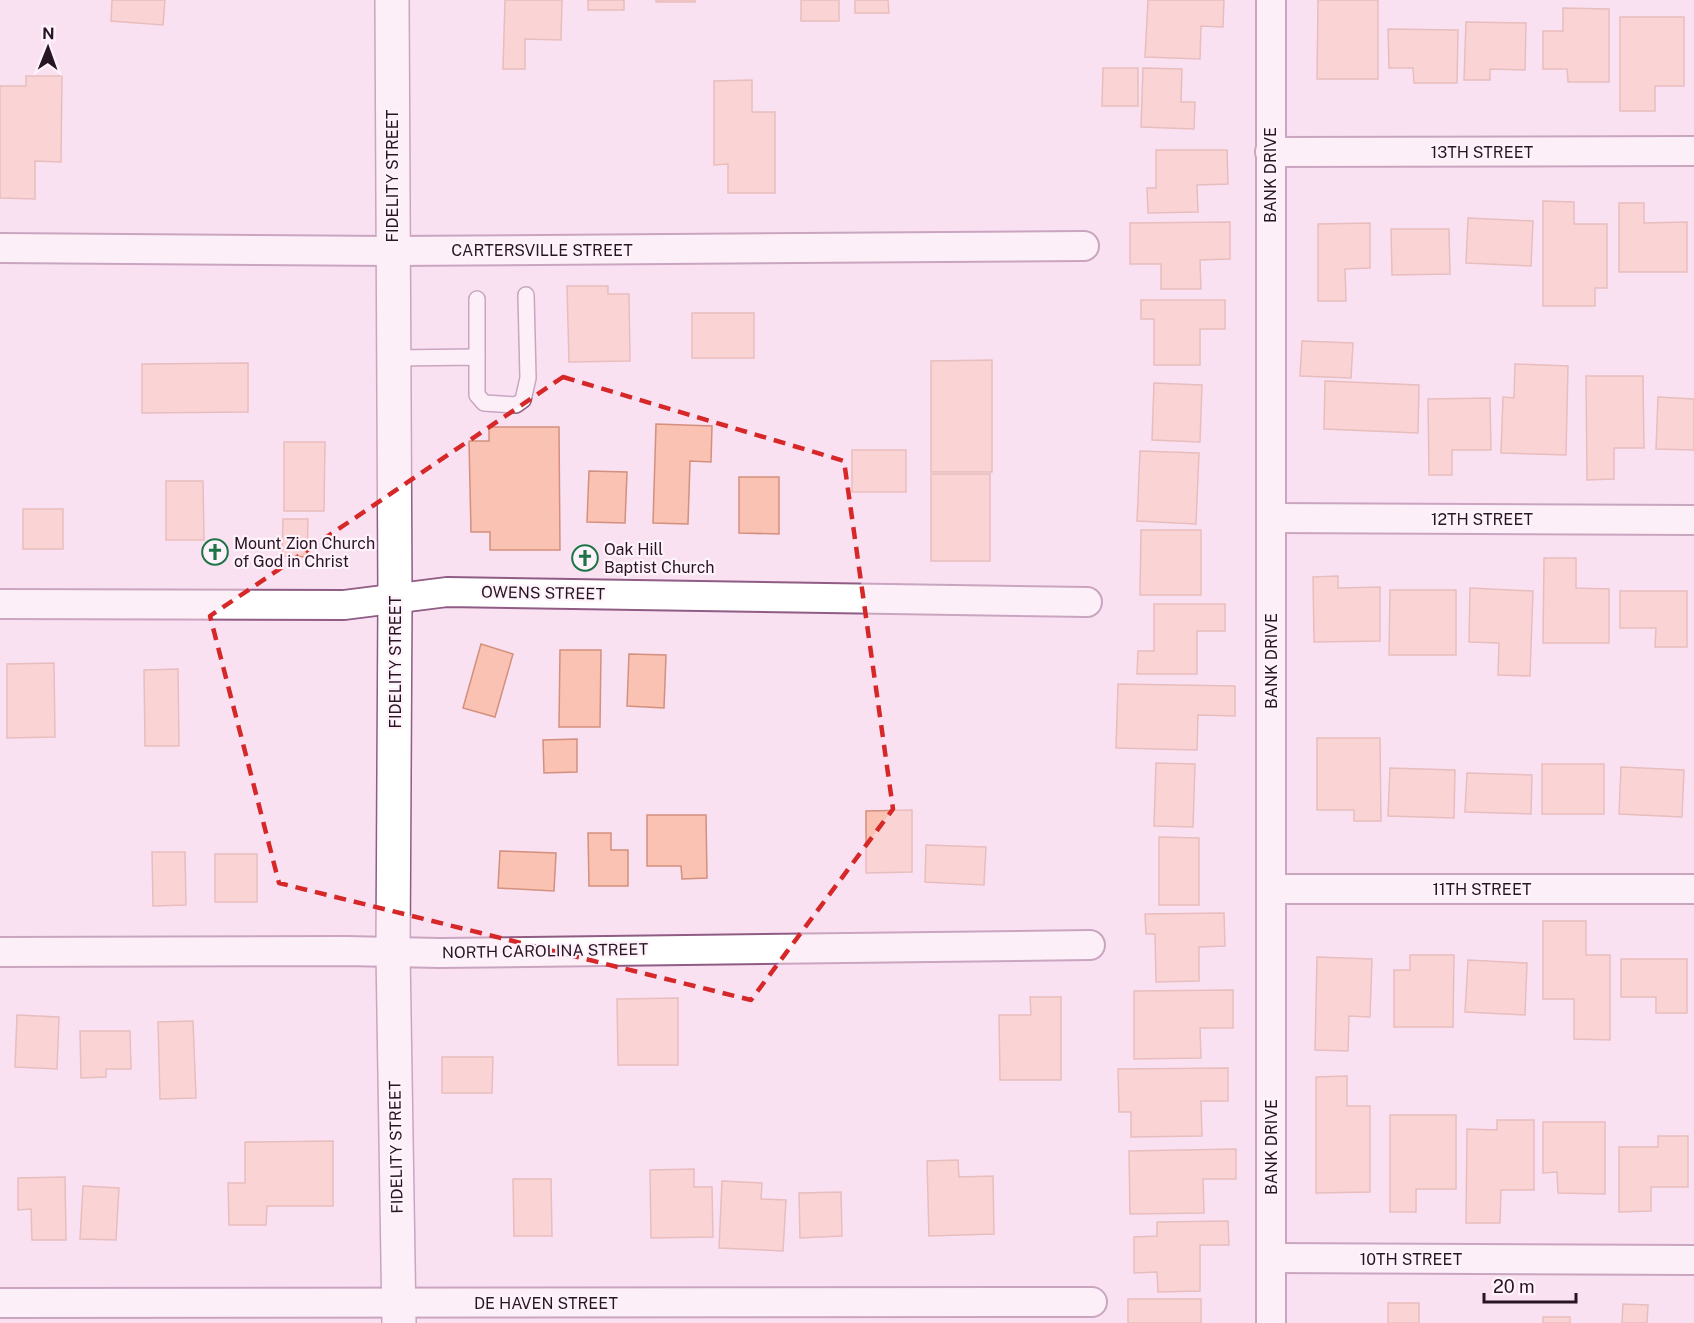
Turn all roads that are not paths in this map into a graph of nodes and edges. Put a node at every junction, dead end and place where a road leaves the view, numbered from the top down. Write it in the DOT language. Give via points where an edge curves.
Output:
graph roads {
  1 [pos="392,0"];
  2 [pos="1271,0"];
  3 [pos="1694,151"];
  4 [pos="1270,152"];
  5 [pos="1084,246"];
  6 [pos="0,248"];
  7 [pos="392,251"];
  8 [pos="526,295"];
  9 [pos="477,299"];
  10 [pos="477,357"];
  11 [pos="393,358"];
  12 [pos="1270,518"];
  13 [pos="1694,520"];
  14 [pos="395,599"];
  15 [pos="1087,602"];
  16 [pos="0,604"];
  17 [pos="1271,889"];
  18 [pos="1694,890"];
  19 [pos="1090,945"];
  20 [pos="0,952"];
  21 [pos="393,952"];
  22 [pos="1271,1258"];
  23 [pos="1694,1260"];
  24 [pos="1092,1302"];
  25 [pos="0,1303"];
  26 [pos="399,1313"];
  27 [pos="1271,1323"];
  1 -- 7 [label="main road, FIDELITY STREET"];
  2 -- 4 [label="street, BANK DRIVE"];
  3 -- 4 [label="street, 13TH STREET"];
  4 -- 12 [label="street, BANK DRIVE"];
  5 -- 7 [label="street, CARTERSVILLE STREET"];
  6 -- 7 [label="street, CARTERSVILLE STREET"];
  7 -- 11 [label="main road, FIDELITY STREET"];
  8 -- 10 [label="lane" via="528,378 523,400 516,405 484,403 477,394"];
  9 -- 10 [label="lane"];
  10 -- 11 [label="lane"];
  11 -- 14 [label="main road, FIDELITY STREET"];
  12 -- 13 [label="street, 12TH STREET"];
  12 -- 17 [label="street, BANK DRIVE"];
  14 -- 15 [label="street, OWENS STREET" via="447,592"];
  14 -- 16 [label="street, OWENS STREET" via="344,605"];
  14 -- 21 [label="main road, FIDELITY STREET"];
  17 -- 18 [label="street, 11TH STREET"];
  17 -- 22 [label="street, BANK DRIVE"];
  19 -- 21 [label="street, NORTH CAROLINA STREET"];
  20 -- 21 [label="street, NORTH CAROLINA STREET"];
  21 -- 26 [label="main road, FIDELITY STREET"];
  22 -- 23 [label="street, 10TH STREET"];
  22 -- 27 [label="street, BANK DRIVE"];
  24 -- 26 [label="street, DE HAVEN STREET"];
  25 -- 26 [label="street, DE HAVEN STREET"];
}
